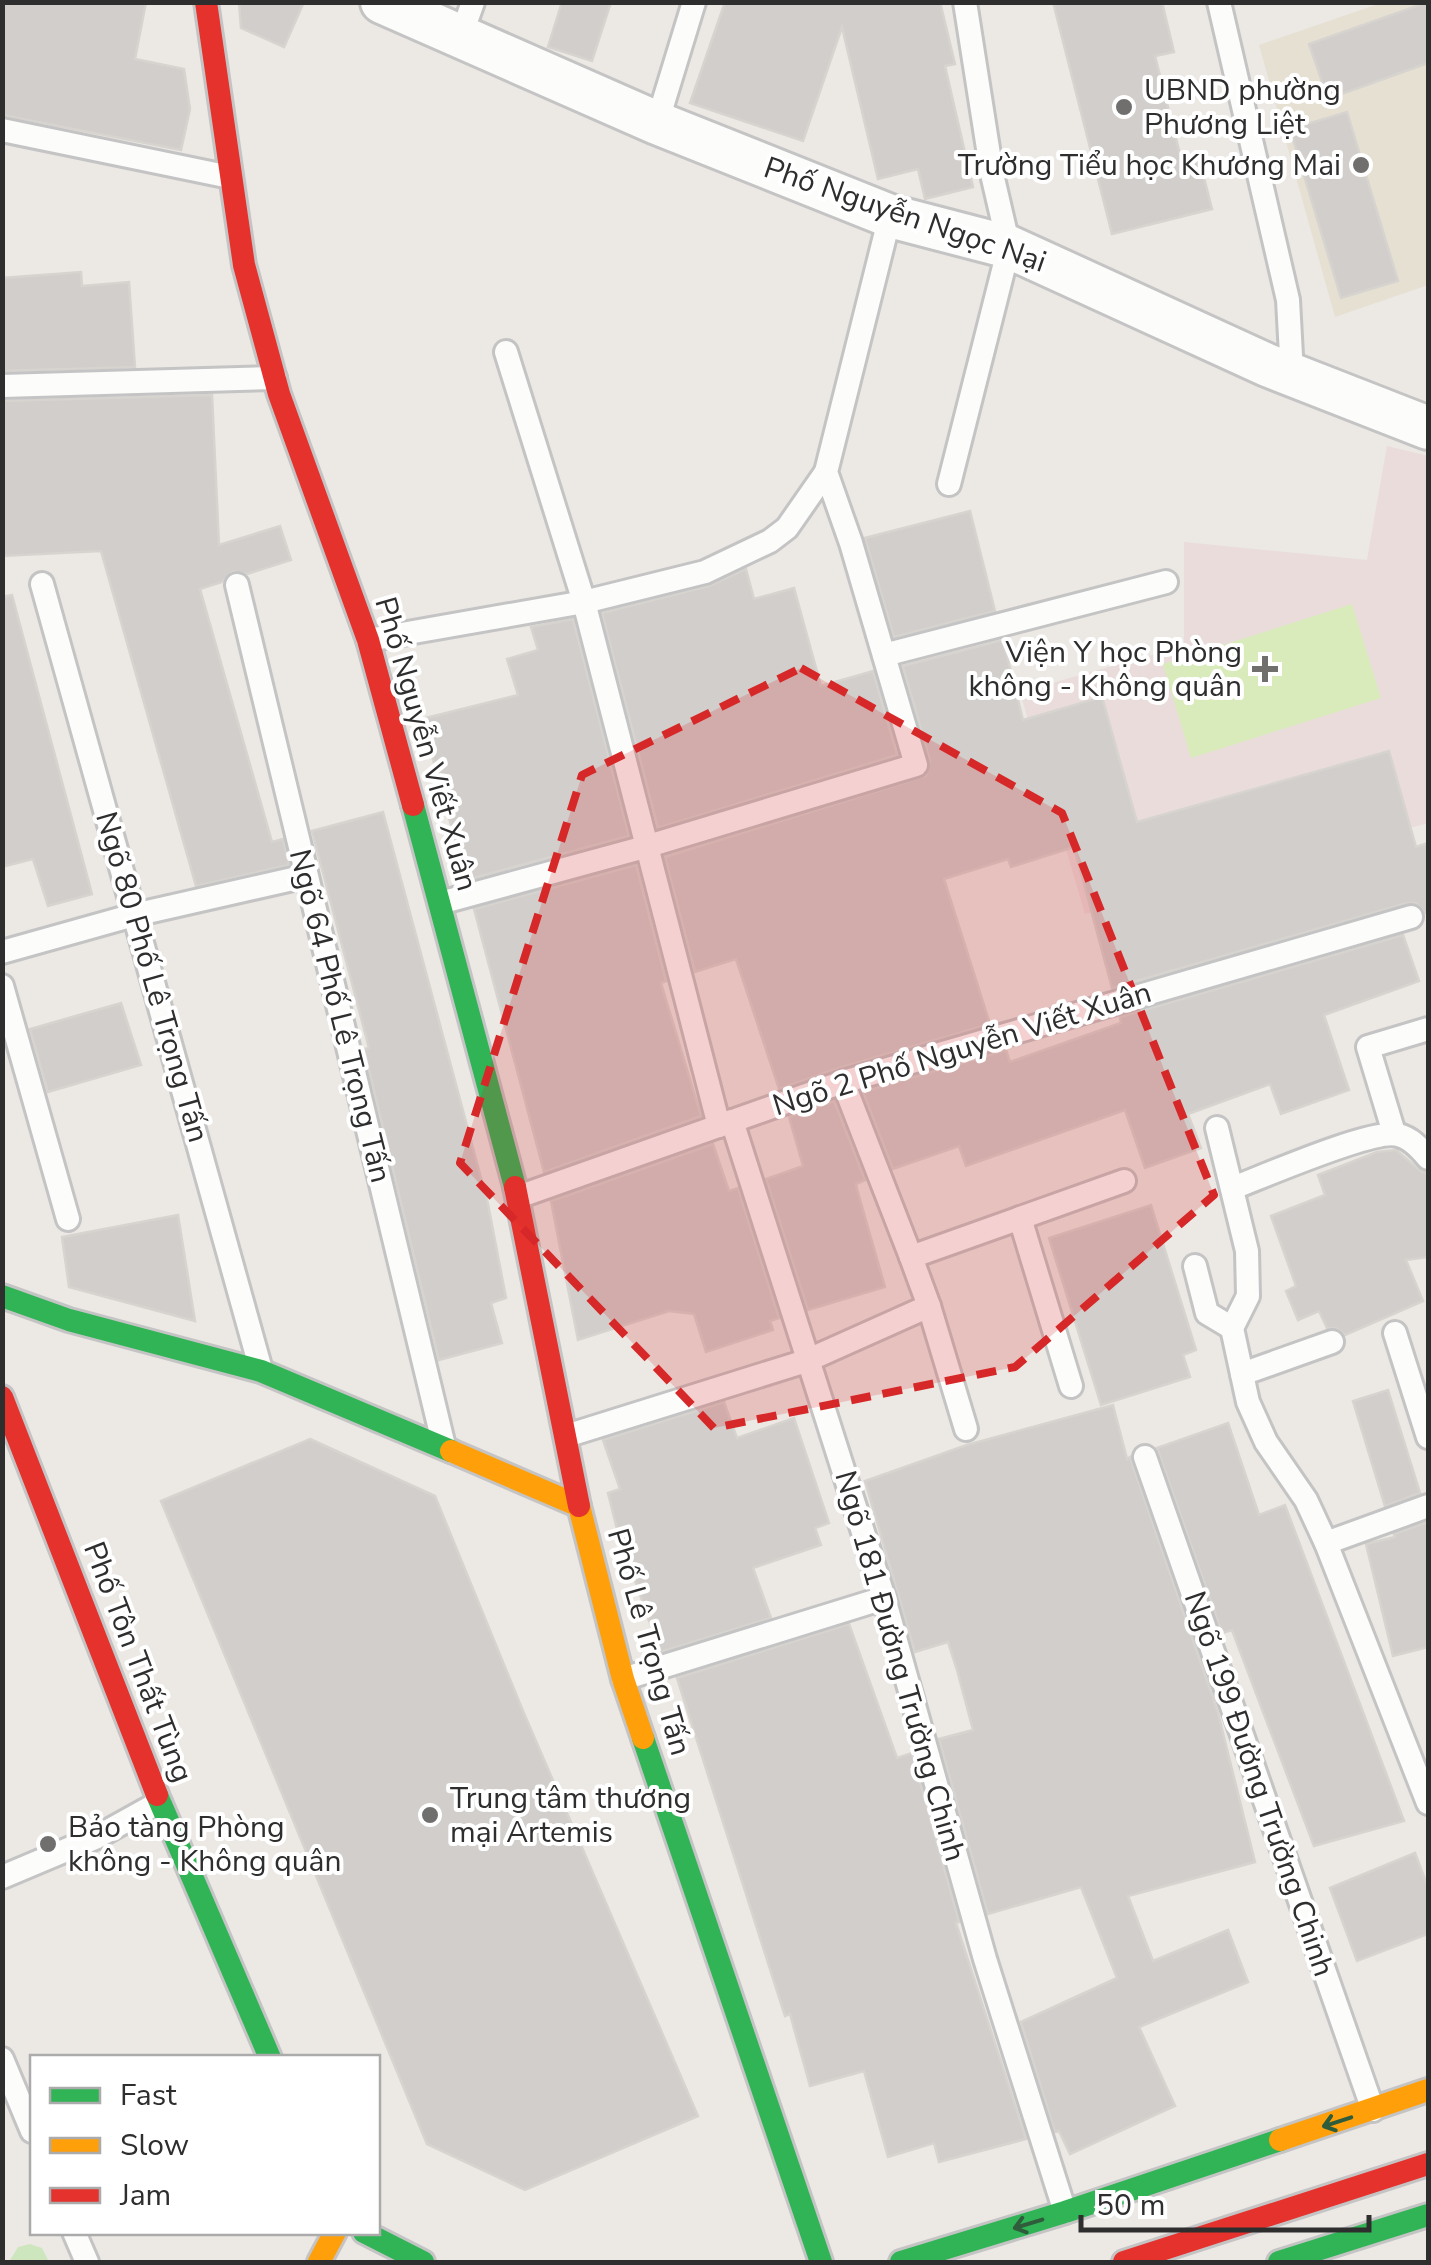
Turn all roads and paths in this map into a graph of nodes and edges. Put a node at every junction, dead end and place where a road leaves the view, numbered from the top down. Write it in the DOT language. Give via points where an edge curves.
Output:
graph roads {
  1 [pos="206,2"];
  2 [pos="382,2"];
  3 [pos="694,2"];
  4 [pos="965,2"];
  5 [pos="1219,2"];
  6 [pos="467,19"];
  7 [pos="658,124"];
  8 [pos="2,130"];
  9 [pos="230,178"];
  10 [pos="890,216"];
  11 [pos="1009,246"];
  12 [pos="506,352"];
  13 [pos="1292,374"];
  14 [pos="274,378"];
  15 [pos="2,386"];
  16 [pos="1428,428"];
  17 [pos="826,472"];
  18 [pos="949,484"];
  19 [pos="1166,582"];
  20 [pos="42,584"];
  21 [pos="237,585"];
  22 [pos="584,602"];
  23 [pos="368,640"];
  24 [pos="884,655"];
  25 [pos="645,847"];
  26 [pos="306,876"];
  27 [pos="440,904"];
  28 [pos="134,915"];
  29 [pos="1411,917"];
  30 [pos="2,952"];
  31 [pos="2,986"];
  32 [pos="1428,1029"];
  33 [pos="843,1082"];
  34 [pos="726,1123"];
  35 [pos="1217,1128"];
  36 [pos="1394,1133"];
  37 [pos="1428,1158"];
  38 [pos="1124,1181"];
  39 [pos="1233,1188"];
  40 [pos="518,1197"];
  41 [pos="68,1218"];
  42 [pos="1020,1218"];
  43 [pos="911,1257"];
  44 [pos="1195,1266"];
  45 [pos="2,1296"];
  46 [pos="929,1306"];
  47 [pos="1232,1328"];
  48 [pos="1395,1333"];
  49 [pos="1332,1342"];
  50 [pos="806,1361"];
  51 [pos="261,1371"];
  52 [pos="1242,1374"];
  53 [pos="1071,1386"];
  54 [pos="2,1397"];
  55 [pos="966,1429"];
  56 [pos="566,1436"];
  57 [pos="1428,1437"];
  58 [pos="445,1448"];
  59 [pos="1145,1457"];
  60 [pos="579,1506"];
  61 [pos="1428,1506"];
  62 [pos="1326,1543"];
  63 [pos="884,1598"];
  64 [pos="623,1679"];
  65 [pos="160,1802"];
  66 [pos="1428,1803"];
  67 [pos="2,1877"];
  68 [pos="269,2055"];
  69 [pos="2,2059"];
  70 [pos="1428,2090"];
  71 [pos="1373,2110"];
  72 [pos="30,2127"];
  73 [pos="1428,2164"];
  74 [pos="1065,2212"];
  75 [pos="1428,2215"];
  76 [pos="75,2235"];
  77 [pos="349,2236"];
  78 [pos="87,2262"];
  79 [pos="320,2262"];
  80 [pos="423,2262"];
  81 [pos="822,2262"];
  82 [pos="901,2262"];
  83 [pos="1124,2262"];
  84 [pos="1279,2262"];
  1 -- 9 [label="main road, Phố Nguyễn Viết Xuân"];
  2 -- 6 [label="street, Phố Nguyễn Ngọc Nại"];
  3 -- 7 [label="lane"];
  4 -- 11 [label="lane"];
  5 -- 13 [label="lane" via="1288,300"];
  6 -- 7 [label="street, Phố Nguyễn Ngọc Nại"];
  7 -- 10 [label="street, Phố Nguyễn Ngọc Nại"];
  8 -- 9 [label="lane"];
  9 -- 14 [label="main road, Phố Nguyễn Viết Xuân" via="244,265"];
  10 -- 11 [label="street, Phố Nguyễn Ngọc Nại"];
  10 -- 17 [label="lane"];
  11 -- 13 [label="street, Phố Nguyễn Ngọc Nại"];
  11 -- 18 [label="lane"];
  12 -- 22 [label="lane, Ngõ 181 Đường Trường Chinh"];
  13 -- 16 [label="street, Phố Nguyễn Ngọc Nại"];
  14 -- 15 [label="lane"];
  14 -- 23 [label="main road, Phố Nguyễn Viết Xuân"];
  17 -- 22 [label="lane" via="787,528 770,541 705,572"];
  17 -- 24 [label="lane"];
  19 -- 24 [label="lane"];
  20 -- 28 [label="lane, Ngõ 80 Phố Lê Trọng Tấn"];
  21 -- 26 [label="lane, Ngõ 64 Phố Lê Trọng Tấn"];
  22 -- 23 [label="lane"];
  22 -- 25 [label="lane, Ngõ 181 Đường Trường Chinh"];
  23 -- 27 [label="main road, Phố Nguyễn Viết Xuân"];
  24 -- 25 [label="lane" via="916,765"];
  25 -- 27 [label="lane"];
  25 -- 34 [label="lane, Ngõ 181 Đường Trường Chinh"];
  26 -- 28 [label="lane"];
  26 -- 58 [label="lane, Ngõ 64 Phố Lê Trọng Tấn"];
  27 -- 40 [label="main road, Phố Nguyễn Viết Xuân"];
  28 -- 30 [label="lane"];
  28 -- 51 [label="lane, Ngõ 80 Phố Lê Trọng Tấn"];
  29 -- 33 [label="lane, Ngõ 2 Phố Nguyễn Viết Xuân"];
  31 -- 41 [label="lane"];
  32 -- 36 [label="lane" via="1368,1047"];
  33 -- 34 [label="lane, Ngõ 2 Phố Nguyễn Viết Xuân"];
  33 -- 43 [label="lane"];
  34 -- 40 [label="lane, Ngõ 2 Phố Nguyễn Viết Xuân"];
  34 -- 50 [label="lane, Ngõ 181 Đường Trường Chinh"];
  35 -- 39 [label="lane"];
  36 -- 37 [label="lane"];
  36 -- 39 [label="lane"];
  38 -- 42 [label="lane"];
  39 -- 47 [label="lane" via="1248,1251 1248,1296"];
  40 -- 56 [label="main road, Phố Nguyễn Viết Xuân"];
  42 -- 43 [label="lane"];
  42 -- 53 [label="lane"];
  43 -- 46 [label="lane"];
  44 -- 47 [label="lane" via="1207,1313"];
  45 -- 51 [label="main road, Phố Lê Trọng Tấn"];
  46 -- 50 [label="lane"];
  46 -- 55 [label="lane"];
  47 -- 52 [label="lane"];
  48 -- 57 [label="lane"];
  49 -- 52 [label="lane"];
  50 -- 56 [label="lane"];
  50 -- 63 [label="lane, Ngõ 181 Đường Trường Chinh"];
  51 -- 58 [label="main road, Phố Lê Trọng Tấn"];
  52 -- 62 [label="lane" via="1266,1442 1293,1477"];
  54 -- 65 [label="main road, Phố Tôn Thất Tùng"];
  56 -- 60 [label="main road, Phố Nguyễn Viết Xuân"];
  58 -- 60 [label="main road, Phố Lê Trọng Tấn"];
  59 -- 71 [label="lane, Ngõ 199 Đường Trường Chinh"];
  60 -- 64 [label="main road, Phố Lê Trọng Tấn"];
  61 -- 62 [label="lane"];
  62 -- 66 [label="lane"];
  63 -- 64 [label="lane"];
  63 -- 74 [label="lane, Ngõ 181 Đường Trường Chinh" via="985,1959"];
  64 -- 81 [label="main road, Phố Lê Trọng Tấn"];
  65 -- 67 [label="lane"];
  65 -- 68 [label="main road, Phố Tôn Thất Tùng"];
  69 -- 72 [label="lane"];
  70 -- 71 [label="main road"];
  71 -- 74 [label="main road, one-way"];
  73 -- 83 [label="main road"];
  74 -- 82 [label="main road, one-way"];
  75 -- 84 [label="main road"];
  76 -- 78 [label="lane"];
  77 -- 79 [label="main road"];
  77 -- 80 [label="main road"];
}
